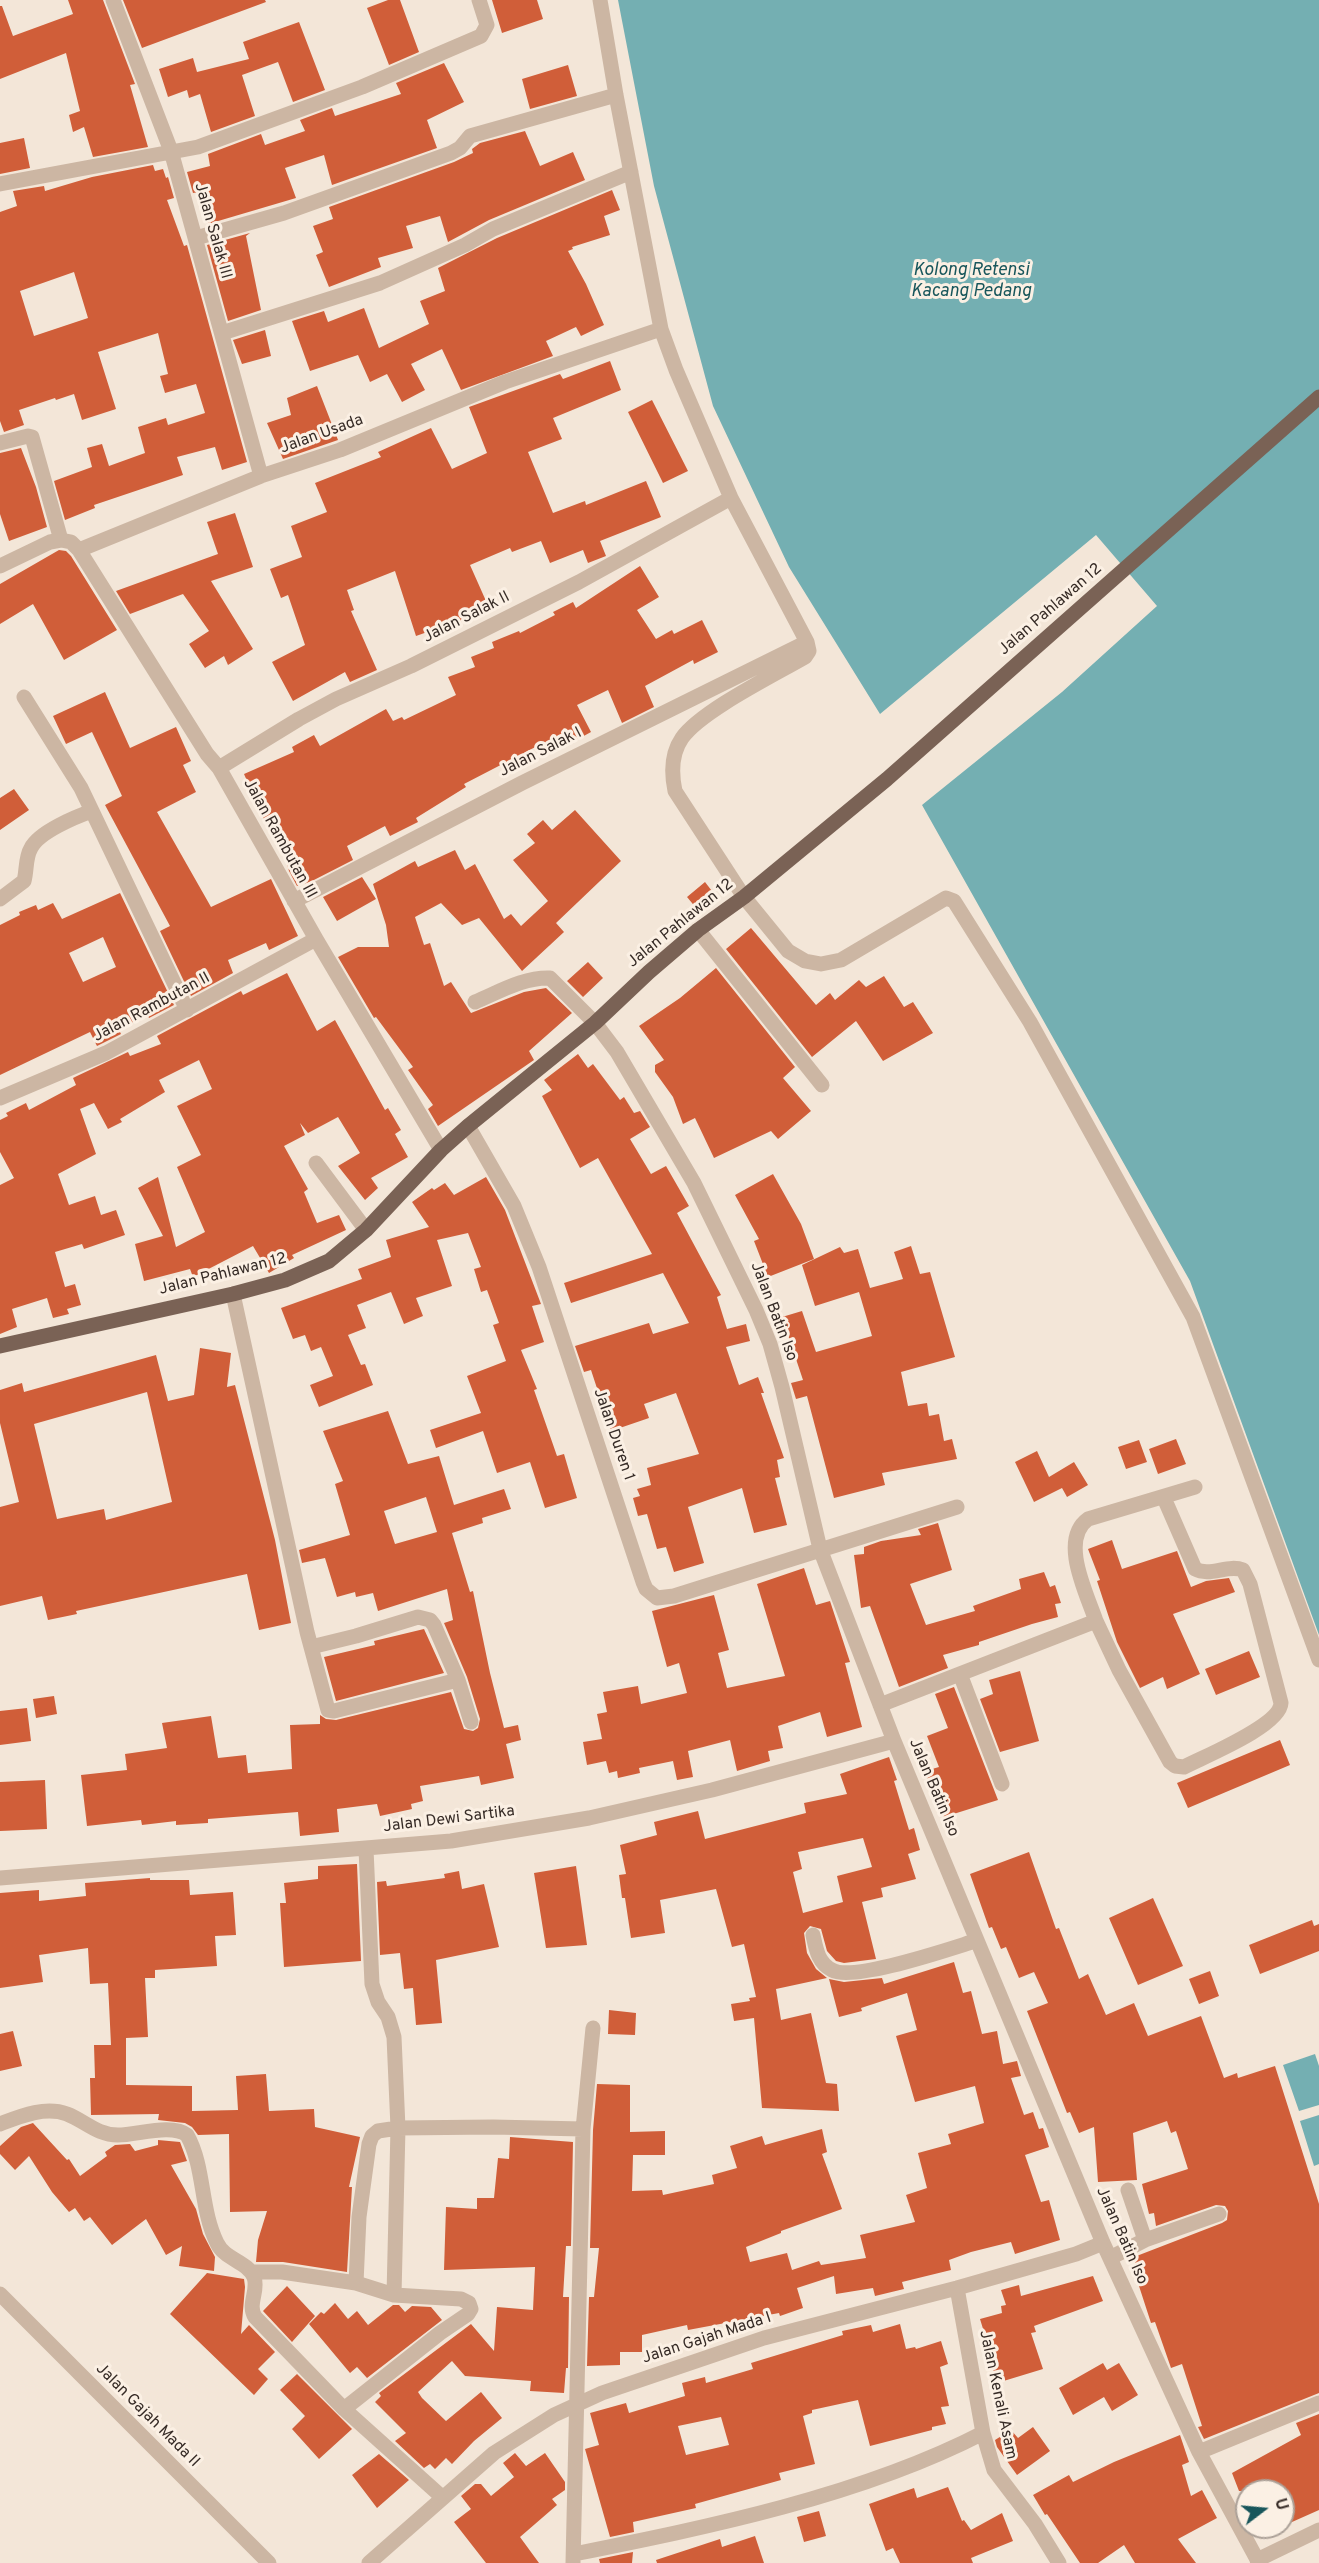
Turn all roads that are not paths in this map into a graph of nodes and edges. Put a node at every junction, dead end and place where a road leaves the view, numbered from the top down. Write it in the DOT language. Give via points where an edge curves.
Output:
graph roads {
  1 [pos="113,0"];
  2 [pos="479,0"];
  3 [pos="600,0"];
  4 [pos="616,95"];
  5 [pos="171,151"];
  6 [pos="631,172"];
  7 [pos="0,184"];
  8 [pos="196,238"];
  9 [pos="661,329"];
  10 [pos="222,333"];
  11 [pos="1319,397"];
  12 [pos="0,443"];
  13 [pos="261,476"];
  14 [pos="732,498"];
  15 [pos="61,540"];
  16 [pos="79,550"];
  17 [pos="0,567"];
  18 [pos="807,642"];
  19 [pos="24,697"];
  20 [pos="219,768"];
  21 [pos="92,811"];
  22 [pos="744,897"];
  23 [pos="0,900"];
  24 [pos="294,901"];
  25 [pos="698,930"];
  26 [pos="316,939"];
  27 [pos="475,1002"];
  28 [pos="187,1010"];
  29 [pos="595,1023"];
  30 [pos="822,1085"];
  31 [pos="0,1098"];
  32 [pos="468,1126"];
  33 [pos="441,1150"];
  34 [pos="316,1163"];
  35 [pos="366,1230"];
  36 [pos="232,1294"];
  37 [pos="0,1346"];
  38 [pos="1195,1487"];
  39 [pos="1164,1497"];
  40 [pos="957,1507"];
  41 [pos="820,1549"];
  42 [pos="1096,1622"];
  43 [pos="311,1647"];
  44 [pos="1319,1660"];
  45 [pos="960,1674"];
  46 [pos="458,1680"];
  47 [pos="880,1705"];
  48 [pos="471,1722"];
  49 [pos="894,1741"];
  50 [pos="1002,1784"];
  51 [pos="366,1849"];
  52 [pos="0,1878"];
  53 [pos="813,1935"];
  54 [pos="975,1941"];
  55 [pos="593,2028"];
  56 [pos="0,2124"];
  57 [pos="398,2128"];
  58 [pos="583,2129"];
  59 [pos="1128,2190"];
  60 [pos="1219,2214"];
  61 [pos="1145,2240"];
  62 [pos="1107,2251"];
  63 [pos="250,2271"];
  64 [pos="356,2283"];
  65 [pos="957,2288"];
  66 [pos="0,2294"];
  67 [pos="394,2295"];
  68 [pos="1319,2403"];
  69 [pos="578,2404"];
  70 [pos="344,2409"];
  71 [pos="984,2433"];
  72 [pos="1199,2452"];
  73 [pos="442,2497"];
  74 [pos="1319,2530"];
  75 [pos="574,2559"];
  76 [pos="1258,2562"];
  77 [pos="269,2563"];
  78 [pos="369,2563"];
  79 [pos="1059,2563"];
  1 -- 5 [label="street, Jalan Salak III"];
  2 -- 5 [label="street" via="487,25 477,39 310,107 198,147"];
  3 -- 4 [label="street"];
  4 -- 6 [label="street"];
  4 -- 8 [label="street" via="471,136 451,153 284,213"];
  5 -- 7 [label="street"];
  5 -- 8 [label="street, Jalan Salak III"];
  6 -- 9 [label="street"];
  6 -- 10 [label="street" via="493,229 380,283"];
  8 -- 10 [label="street, Jalan Salak III"];
  9 -- 13 [label="street, Jalan Usada" via="505,382 340,450"];
  9 -- 14 [label="street"];
  10 -- 13 [label="street, Jalan Salak III"];
  11 -- 22 [label="main road, Jalan Pahlawan 12" via="887,779"];
  12 -- 15 [label="street" via="32,437"];
  13 -- 16 [label="street, Jalan Usada"];
  14 -- 18 [label="street"];
  14 -- 20 [label="street, Jalan Salak II" via="568,587 336,699"];
  15 -- 16 [label="street" via="71,542"];
  15 -- 17 [label="street"];
  16 -- 20 [label="street, Jalan Rambutan III"];
  18 -- 22 [label="street" via="809,651 805,657 702,718 674,753 671,773 675,791"];
  18 -- 24 [label="street, Jalan Salak I"];
  19 -- 21 [label="street"];
  20 -- 24 [label="street, Jalan Rambutan III"];
  21 -- 23 [label="street" via="36,842 30,849 24,881"];
  21 -- 28 [label="street"];
  22 -- 25 [label="main road, Jalan Pahlawan 12"];
  22 -- 44 [label="street" via="788,951 805,961 821,963 841,960 946,898 954,901 1030,1022 1193,1317"];
  24 -- 26 [label="street, Jalan Rambutan III"];
  25 -- 29 [label="main road, Jalan Pahlawan 12"];
  25 -- 30 [label="street"];
  26 -- 28 [label="street, Jalan Rambutan II"];
  26 -- 33 [label="street, Jalan Rambutan III"];
  27 -- 29 [label="street, Jalan Batin Iso" via="537,977 550,978"];
  28 -- 31 [label="street, Jalan Rambutan II" via="106,1053"];
  29 -- 32 [label="main road, Jalan Pahlawan 12"];
  29 -- 41 [label="street, Jalan Batin Iso" via="617,1052 694,1183 756,1310 782,1387"];
  32 -- 33 [label="main road, Jalan Pahlawan 12"];
  32 -- 41 [label="street, Jalan Duren 1" via="514,1206 539,1267 646,1589 657,1598 665,1598"];
  33 -- 35 [label="main road, Jalan Pahlawan 12"];
  34 -- 35 [label="street"];
  35 -- 36 [label="main road, Jalan Pahlawan 12" via="329,1261 285,1280"];
  36 -- 37 [label="main road, Jalan Pahlawan 12"];
  36 -- 43 [label="street"];
  38 -- 39 [label="street"];
  39 -- 42 [label="street" via="1088,1519 1075,1534 1076,1559"];
  39 -- 42 [label="street" via="1195,1569 1243,1570 1271,1660 1281,1709 1244,1738 1184,1767 1175,1766"];
  40 -- 41 [label="street, Jalan Duren 1"];
  41 -- 47 [label="street, Jalan Batin Iso"];
  42 -- 45 [label="street"];
  43 -- 46 [label="street" via="425,1617 434,1625"];
  43 -- 46 [label="street" via="330,1711"];
  45 -- 47 [label="street"];
  45 -- 50 [label="street"];
  46 -- 48 [label="street"];
  47 -- 49 [label="street, Jalan Batin Iso"];
  49 -- 51 [label="street, Jalan Dewi Sartika" via="590,1818 452,1841"];
  49 -- 54 [label="street, Jalan Batin Iso"];
  51 -- 52 [label="street, Jalan Dewi Sartika"];
  51 -- 57 [label="street" via="372,1984 394,2037"];
  53 -- 54 [label="street" via="819,1958 839,1974 865,1972"];
  54 -- 62 [label="street, Jalan Batin Iso"];
  55 -- 58 [label="street"];
  56 -- 63 [label="street" via="26,2114 55,2111 102,2133 183,2132 192,2147 217,2243 230,2259"];
  57 -- 58 [label="street"];
  57 -- 64 [label="street" via="378,2132 369,2144 359,2217"];
  57 -- 67 [label="street"];
  58 -- 69 [label="street"];
  59 -- 61 [label="street"];
  60 -- 61 [label="street, Jalan Gajah Mada I"];
  61 -- 62 [label="street, Jalan Gajah Mada I"];
  62 -- 65 [label="street, Jalan Gajah Mada I" via="1077,2254"];
  62 -- 72 [label="street, Jalan Batin Iso"];
  63 -- 64 [label="street" via="271,2270"];
  63 -- 70 [label="street" via="256,2287 253,2315"];
  64 -- 67 [label="street"];
  65 -- 69 [label="street, Jalan Gajah Mada I" via="764,2338"];
  65 -- 71 [label="street, Jalan Kenali Asam"];
  66 -- 77 [label="street, Jalan Gajah Mada II"];
  67 -- 70 [label="street" via="461,2299 469,2302 471,2309"];
  68 -- 72 [label="street"];
  69 -- 73 [label="street, Jalan Gajah Mada I" via="494,2453"];
  69 -- 75 [label="street"];
  70 -- 73 [label="street"];
  71 -- 75 [label="street" via="946,2452 815,2496"];
  71 -- 79 [label="street, Jalan Kenali Asam" via="994,2470"];
  72 -- 76 [label="street, Jalan Batin Iso"];
  73 -- 78 [label="street, Jalan Gajah Mada I"];
  74 -- 76 [label="street"];
}
